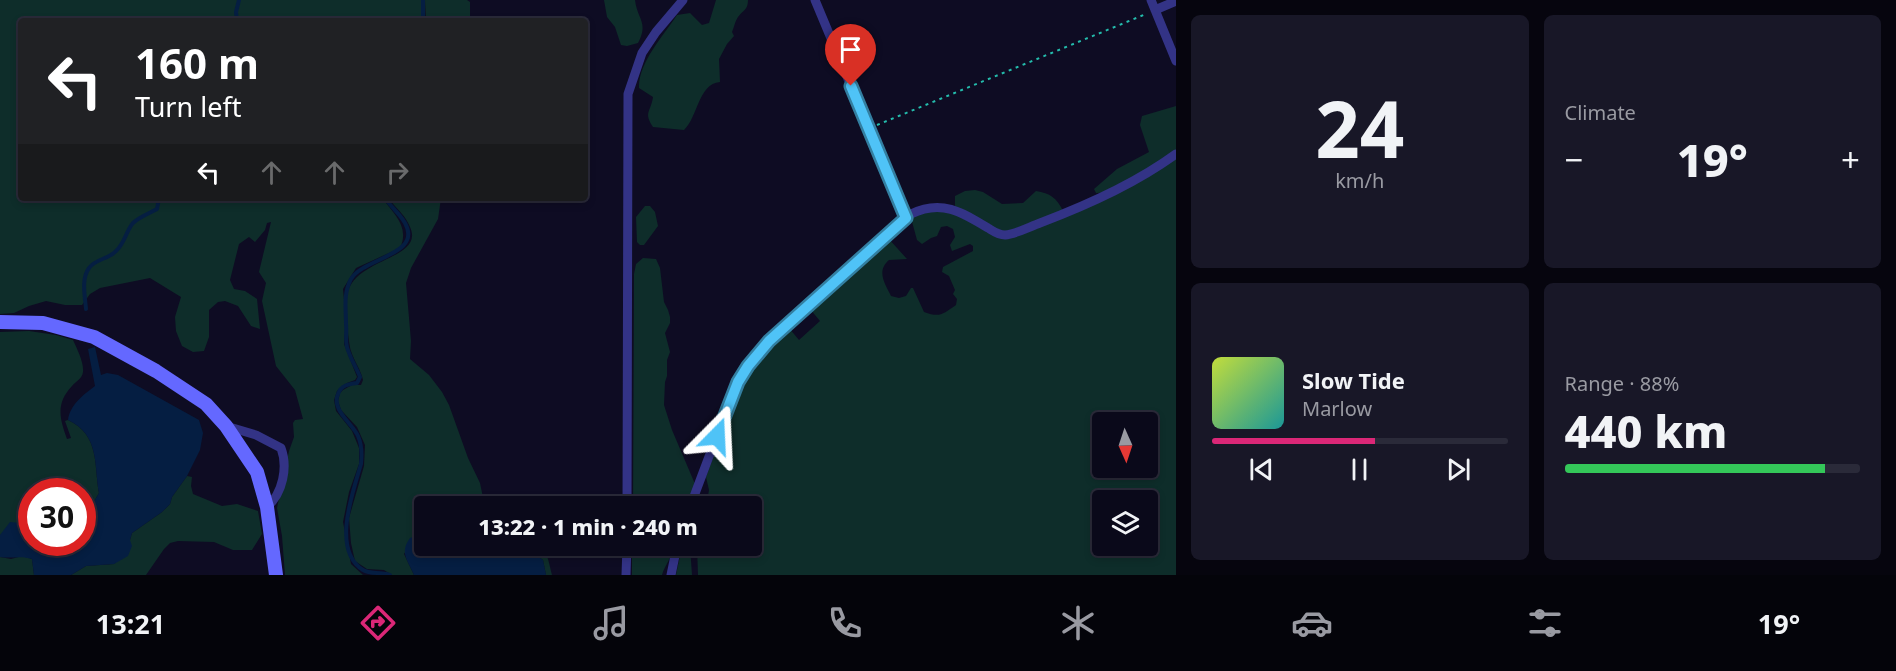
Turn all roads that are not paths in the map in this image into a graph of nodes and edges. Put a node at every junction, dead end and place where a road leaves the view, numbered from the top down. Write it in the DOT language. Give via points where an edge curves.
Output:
graph roads {
  1 [pos="683,0"];
  2 [pos="815,0"];
  3 [pos="1151,0"];
  4 [pos="1176,2"];
  5 [pos="1155,10"];
  6 [pos="1176,61"];
  7 [pos="1176,154"];
  8 [pos="906,218"];
  9 [pos="0,322"];
  10 [pos="226,426"];
  11 [pos="627,496"];
  12 [pos="694,496"];
  13 [pos="267,507"];
  14 [pos="627,556"];
  15 [pos="676,556"];
  16 [pos="276,575"];
  17 [pos="626,575"];
  18 [pos="671,575"];
  1 -- 11 [label="street" via="642,53 628,94"];
  2 -- 8 [label="street"];
  3 -- 5 [label="street"];
  4 -- 5 [label="street"];
  5 -- 6 [label="street"];
  7 -- 8 [label="street" via="1144,176 1088,204 1007,235 964,213 945,208 925,209"];
  8 -- 12 [label="street" via="769,341 748,366 738,382"];
  9 -- 10 [label="main road" via="43,324 94,337 207,404"];
  10 -- 13 [label="main road" via="257,472"];
  10 -- 13 [label="street" via="281,448 282,482 278,496"];
  13 -- 16 [label="main road"];
  14 -- 17 [label="street"];
  15 -- 18 [label="street"];
}
